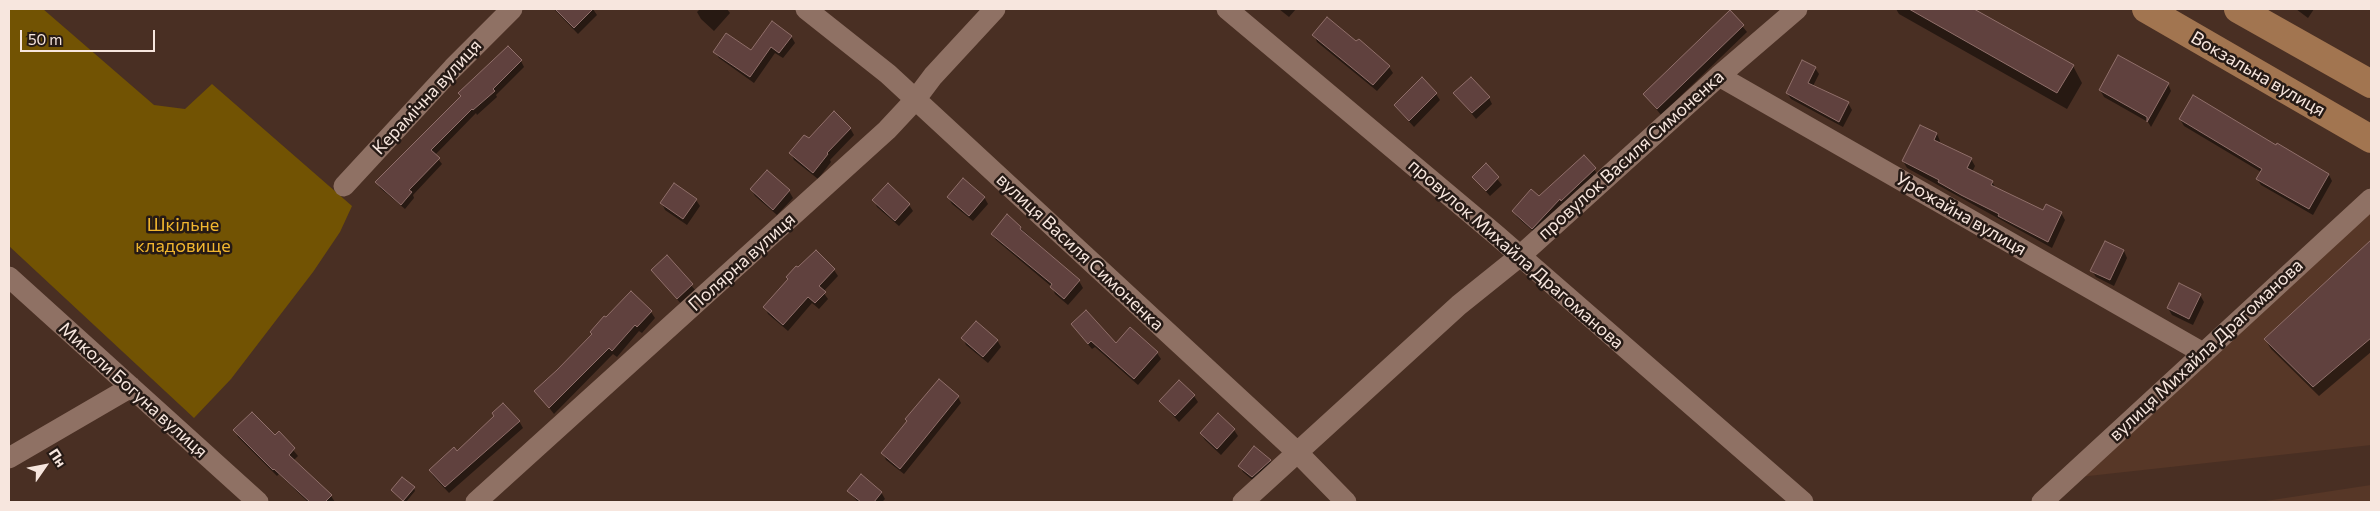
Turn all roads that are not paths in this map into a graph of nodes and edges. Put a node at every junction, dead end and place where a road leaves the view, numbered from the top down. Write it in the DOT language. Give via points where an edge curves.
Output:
graph roads {
  1 [pos="512,9"];
  2 [pos="806,9"];
  3 [pos="995,9"];
  4 [pos="1227,9"];
  5 [pos="1798,9"];
  6 [pos="2146,9"];
  7 [pos="2238,9"];
  8 [pos="1719,76"];
  9 [pos="2371,84"];
  10 [pos="915,100"];
  11 [pos="2371,139"];
  12 [pos="344,186"];
  13 [pos="2371,199"];
  14 [pos="1520,256"];
  15 [pos="9,277"];
  16 [pos="2203,353"];
  17 [pos="131,387"];
  18 [pos="1298,453"];
  19 [pos="9,458"];
  20 [pos="258,502"];
  21 [pos="476,502"];
  22 [pos="1243,502"];
  23 [pos="1346,502"];
  24 [pos="1803,502"];
  25 [pos="2042,502"];
  1 -- 12 [label="street, Керамічна вулиця"];
  2 -- 10 [label="street, вулиця Василя Симоненка" via="888,74"];
  3 -- 10 [label="street, Полярна вулиця"];
  4 -- 14 [label="street, провулок Михайла Драгоманова"];
  5 -- 8 [label="street, провулок Василя Симоненка"];
  6 -- 11 [label="street, Вокзальна вулиця"];
  7 -- 9 [label="street"];
  8 -- 14 [label="street, провулок Василя Симоненка"];
  8 -- 16 [label="street, Урожайна вулиця"];
  10 -- 18 [label="street, вулиця Василя Симоненка"];
  10 -- 21 [label="street, Полярна вулиця" via="845,170"];
  13 -- 16 [label="street, вулиця Михайла Драгоманова"];
  14 -- 18 [label="street, провулок Василя Симоненка" via="1459,305"];
  14 -- 24 [label="street, провулок Михайла Драгоманова"];
  15 -- 17 [label="street, Миколи Богуна вулиця"];
  16 -- 25 [label="street, вулиця Михайла Драгоманова"];
  17 -- 19 [label="street"];
  17 -- 20 [label="street, Миколи Богуна вулиця"];
  18 -- 22 [label="street, провулок Василя Симоненка"];
  18 -- 23 [label="street, вулиця Василя Симоненка"];
}
